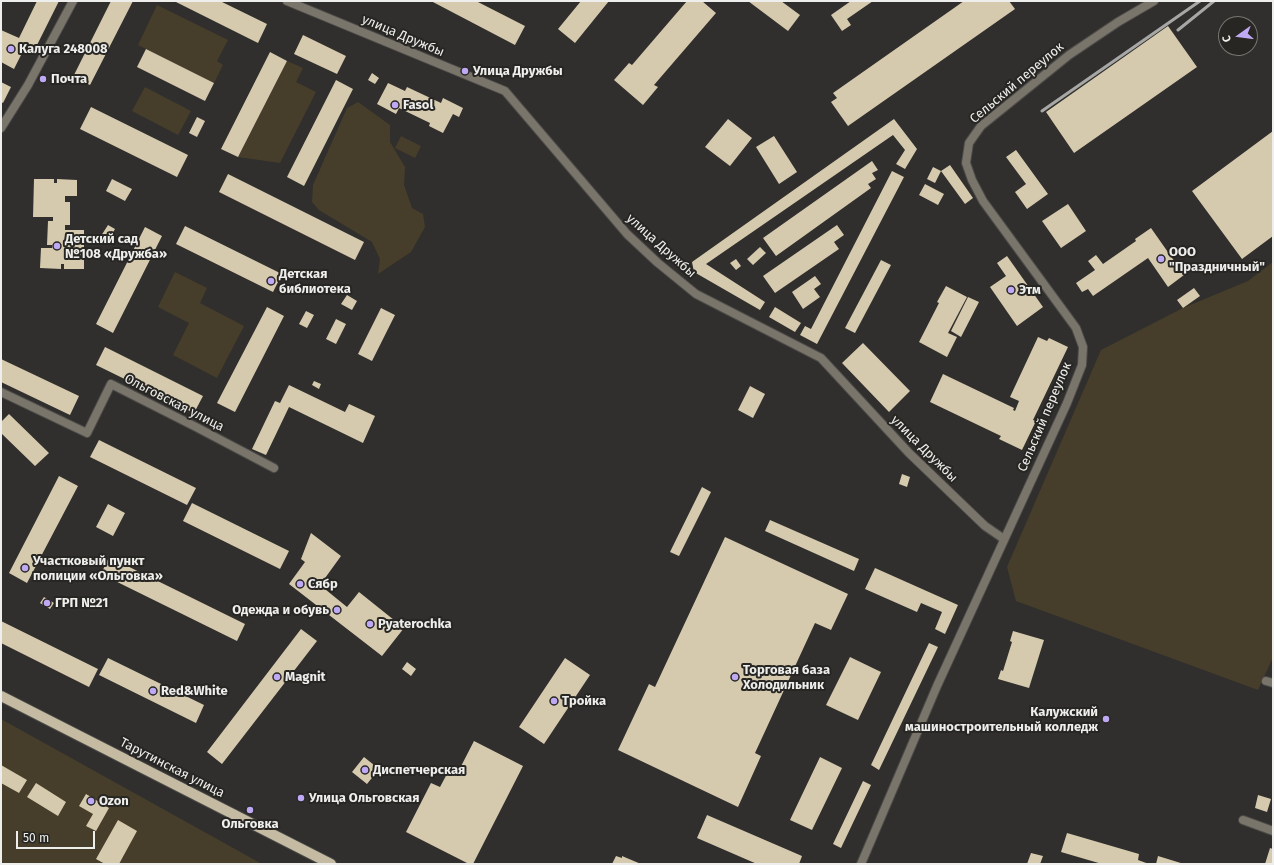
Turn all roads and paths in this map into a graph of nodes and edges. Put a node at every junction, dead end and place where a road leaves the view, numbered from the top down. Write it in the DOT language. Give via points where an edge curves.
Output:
graph roads {
  1 [pos="73,1"];
  2 [pos="287,1"];
  3 [pos="1154,1"];
  4 [pos="2,125"];
  5 [pos="1,392"];
  6 [pos="274,468"];
  7 [pos="1004,539"];
  8 [pos="1,696"];
  9 [pos="1243,820"];
  10 [pos="1273,831"];
  11 [pos="331,864"];
  12 [pos="861,864"];
  1 -- 4 [label="street" via="28,84"];
  2 -- 7 [label="street, улица Дружбы" via="505,91 627,234 658,262 696,294 821,358 908,453 985,526"];
  3 -- 7 [label="street, Сельский переулок" via="1069,55 981,126 969,143 966,162 983,201 1076,328 1083,348 1082,365 1067,403"];
  5 -- 6 [label="street, Ольговская улица" via="87,434 111,384"];
  7 -- 12 [label="street, Сельский переулок" via="937,686"];
  8 -- 11 [label="main road, Тарутинская улица"];
  9 -- 10 [label="street"];
}
